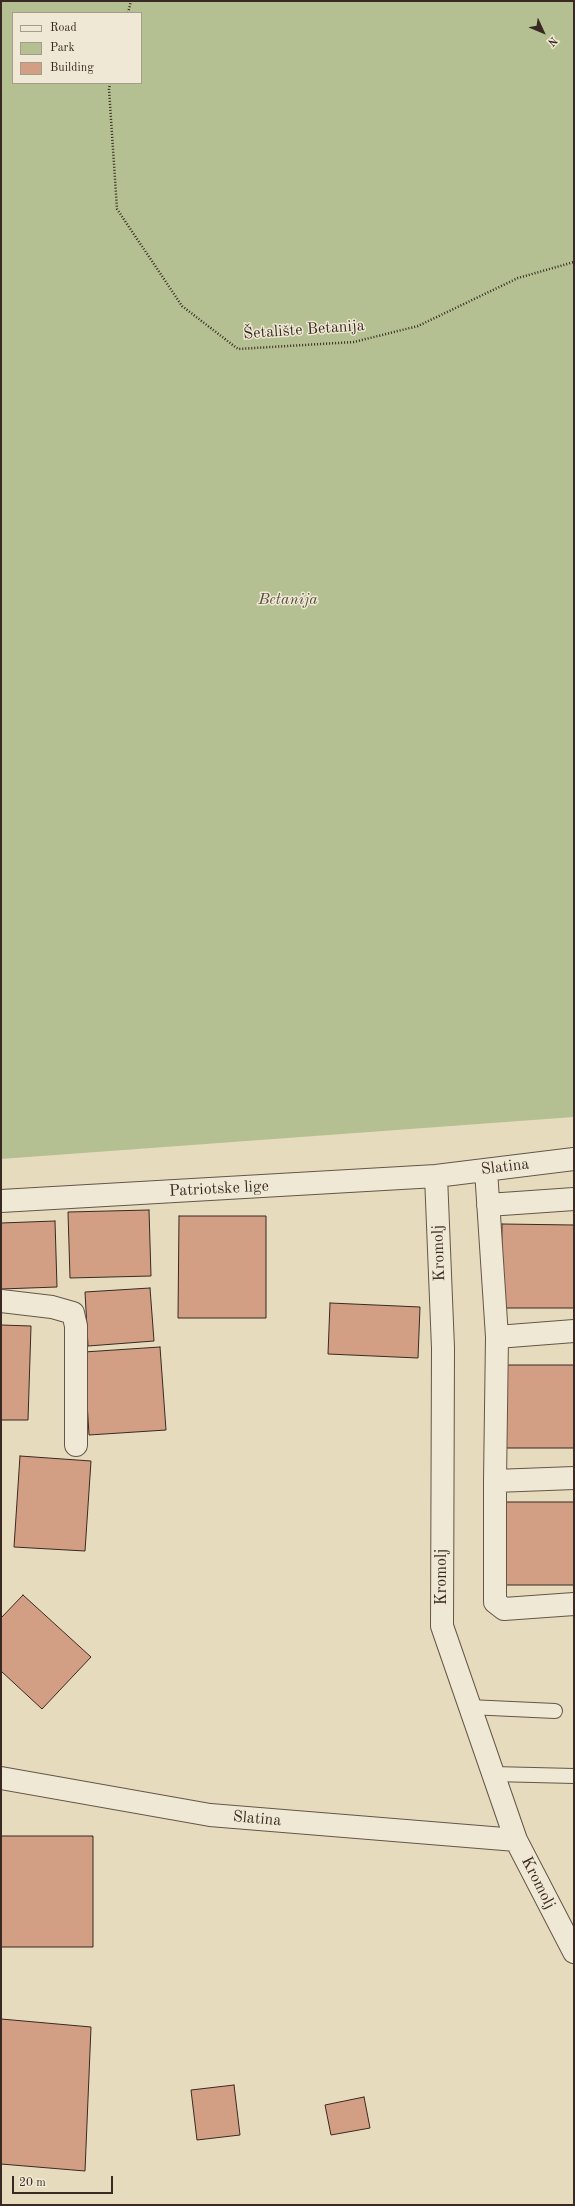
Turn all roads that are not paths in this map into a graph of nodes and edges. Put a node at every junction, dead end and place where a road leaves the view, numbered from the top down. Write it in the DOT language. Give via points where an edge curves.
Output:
graph roads {
  1 [pos="574,1159"];
  2 [pos="486,1170"];
  3 [pos="436,1176"];
  4 [pos="574,1199"];
  5 [pos="1,1201"];
  6 [pos="488,1205"];
  7 [pos="1,1301"];
  8 [pos="574,1331"];
  9 [pos="497,1337"];
  10 [pos="76,1445"];
  11 [pos="574,1478"];
  12 [pos="495,1481"];
  13 [pos="574,1604"];
  14 [pos="469,1707"];
  15 [pos="555,1711"];
  16 [pos="493,1774"];
  17 [pos="574,1776"];
  18 [pos="1,1778"];
  19 [pos="516,1840"];
  20 [pos="574,1952"];
  1 -- 2 [label="street, Slatina"];
  2 -- 3 [label="street, Slatina"];
  2 -- 6 [label="street"];
  3 -- 5 [label="street, Patriotske lige"];
  3 -- 14 [label="street, Kromolj" via="443,1348 442,1626"];
  4 -- 6 [label="street"];
  6 -- 9 [label="street"];
  7 -- 10 [label="street" via="52,1306 73,1313 76,1326"];
  8 -- 9 [label="street"];
  9 -- 12 [label="street"];
  11 -- 12 [label="street"];
  12 -- 13 [label="street" via="495,1602 504,1609"];
  14 -- 15 [label="lane"];
  14 -- 16 [label="street, Kromolj"];
  16 -- 17 [label="lane"];
  16 -- 19 [label="street, Kromolj"];
  18 -- 19 [label="street, Slatina" via="210,1815"];
  19 -- 20 [label="street, Kromolj"];
}
